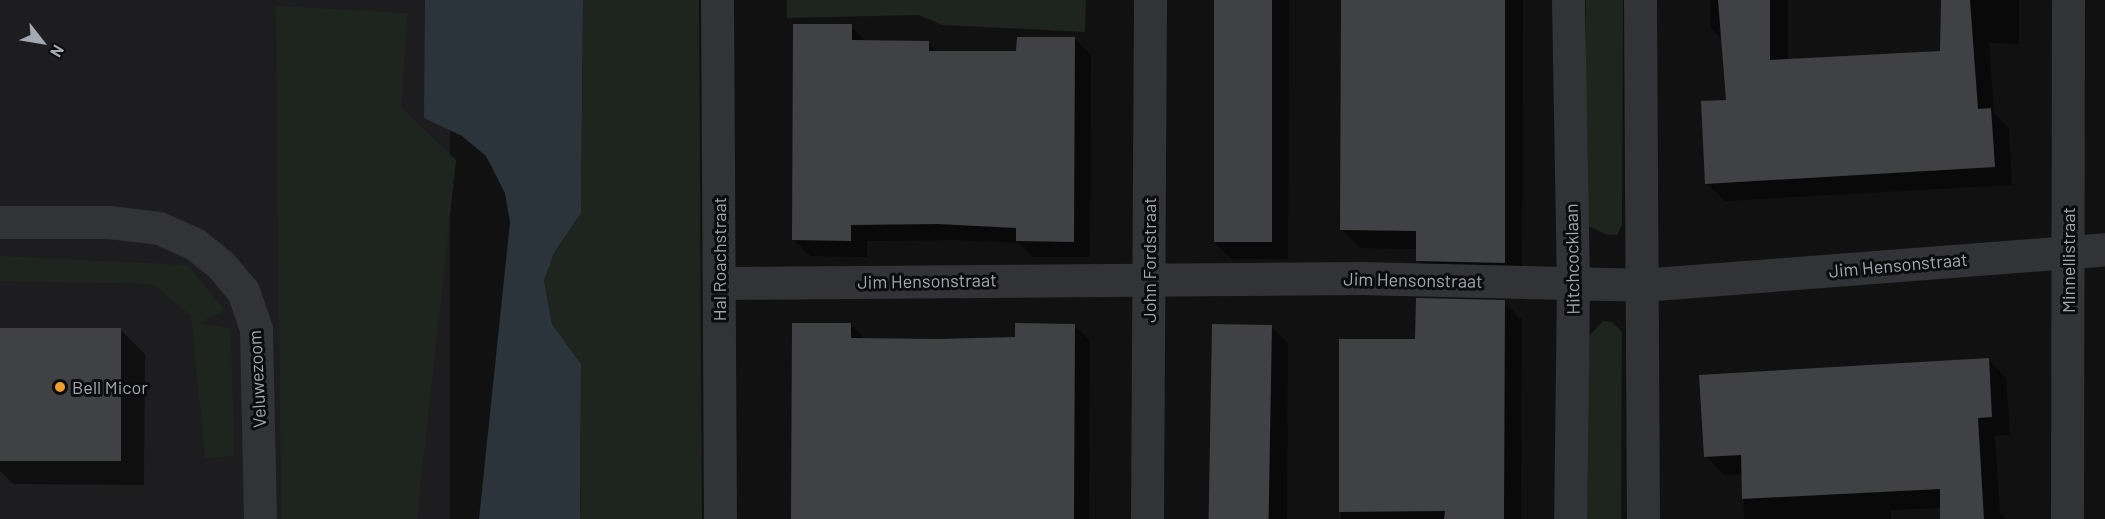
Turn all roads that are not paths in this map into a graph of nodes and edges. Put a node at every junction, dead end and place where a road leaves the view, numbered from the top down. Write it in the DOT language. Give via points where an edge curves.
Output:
graph roads {
  1 [pos="717,0"];
  2 [pos="1150,0"];
  3 [pos="1568,0"];
  4 [pos="1640,0"];
  5 [pos="2068,0"];
  6 [pos="0,222"];
  7 [pos="2105,249"];
  8 [pos="2068,251"];
  9 [pos="1149,278"];
  10 [pos="719,283"];
  11 [pos="1573,285"];
  12 [pos="1641,285"];
  13 [pos="260,519"];
  14 [pos="720,519"];
  15 [pos="1147,519"];
  16 [pos="1570,519"];
  17 [pos="1643,519"];
  18 [pos="2067,519"];
  1 -- 10 [label="street, Hal Roachstraat"];
  2 -- 9 [label="street, John Fordstraat"];
  3 -- 11 [label="street, Hitchcocklaan"];
  4 -- 12 [label="street"];
  5 -- 8 [label="street, Minnellistraat"];
  6 -- 13 [label="street, Veluwezoom" via="109,222 159,228 195,243 243,291 256,329"];
  7 -- 8 [label="street, Jim Hensonstraat"];
  8 -- 12 [label="street, Jim Hensonstraat"];
  8 -- 18 [label="street, Minnellistraat"];
  9 -- 10 [label="street, Jim Hensonstraat"];
  9 -- 11 [label="street, Jim Hensonstraat" via="1360,278"];
  9 -- 15 [label="street, John Fordstraat"];
  10 -- 14 [label="street, Hal Roachstraat"];
  11 -- 12 [label="street, Jim Hensonstraat"];
  11 -- 16 [label="street, Hitchcocklaan"];
  12 -- 17 [label="street"];
}
